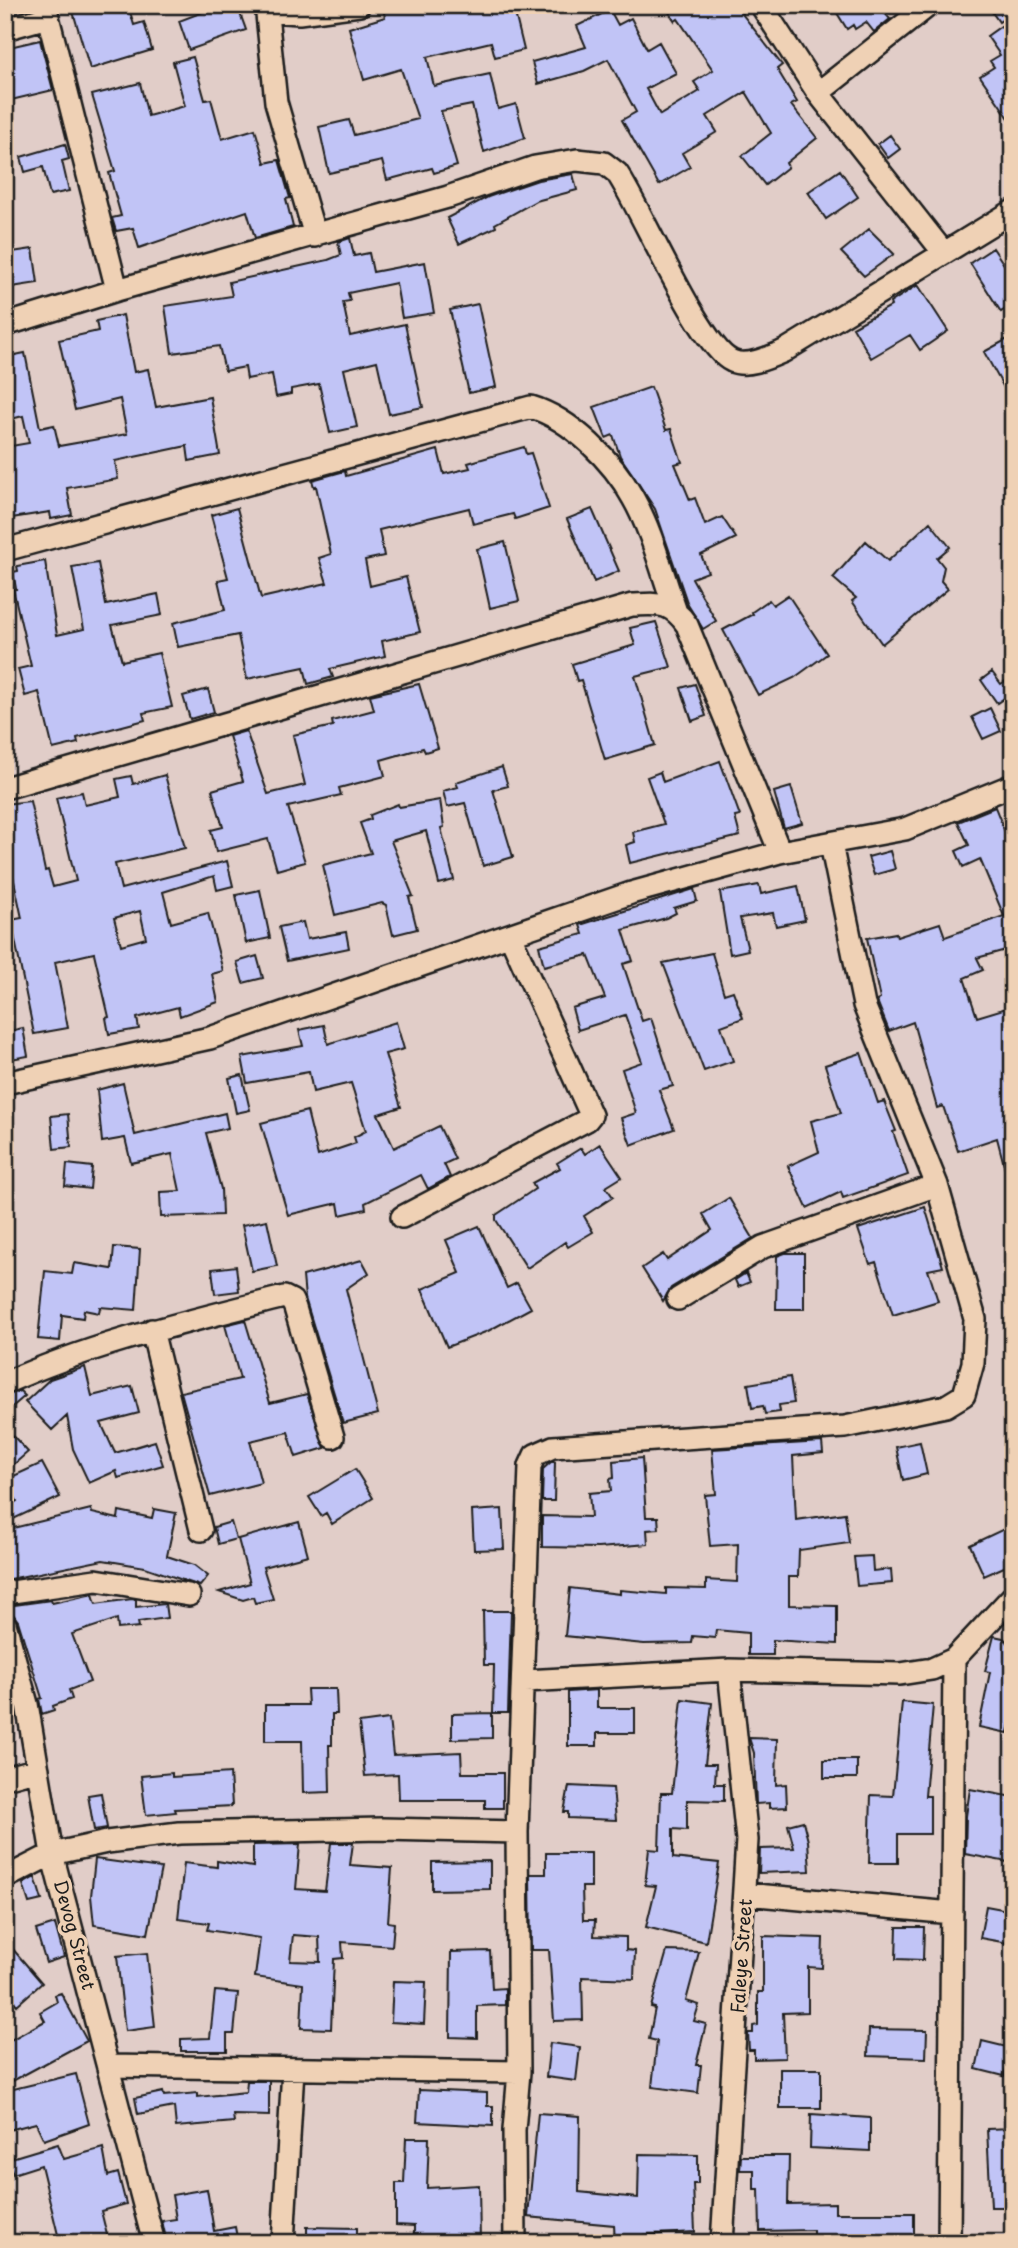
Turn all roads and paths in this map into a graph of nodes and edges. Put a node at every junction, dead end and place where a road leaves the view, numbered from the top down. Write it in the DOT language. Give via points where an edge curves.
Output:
graph roads {
  1 [pos="359,5"];
  2 [pos="761,5"];
  3 [pos="929,5"];
  4 [pos="267,8"];
  5 [pos="46,11"];
  6 [pos="5,29"];
  7 [pos="818,93"];
  8 [pos="1013,211"];
  9 [pos="315,236"];
  10 [pos="944,253"];
  11 [pos="117,290"];
  12 [pos="5,325"];
  13 [pos="5,550"];
  14 [pos="676,609"];
  15 [pos="1013,785"];
  16 [pos="5,788"];
  17 [pos="831,844"];
  18 [pos="780,852"];
  19 [pos="510,935"];
  20 [pos="5,1083"];
  21 [pos="937,1185"];
  22 [pos="402,1217"];
  23 [pos="678,1299"];
  24 [pos="152,1330"];
  25 [pos="5,1383"];
  26 [pos="332,1437"];
  27 [pos="201,1530"];
  28 [pos="5,1593"];
  29 [pos="189,1595"];
  30 [pos="1013,1596"];
  31 [pos="5,1624"];
  32 [pos="954,1659"];
  33 [pos="729,1670"];
  34 [pos="525,1681"];
  35 [pos="38,1769"];
  36 [pos="5,1778"];
  37 [pos="517,1832"];
  38 [pos="52,1854"];
  39 [pos="5,1878"];
  40 [pos="746,1894"];
  41 [pos="952,1913"];
  42 [pos="108,2066"];
  43 [pos="293,2069"];
  44 [pos="519,2072"];
  45 [pos="154,2243"];
  46 [pos="283,2243"];
  47 [pos="515,2243"];
  48 [pos="722,2243"];
  49 [pos="949,2243"];
  1 -- 4 [label="street" via="299,13"];
  2 -- 7 [label="street"];
  3 -- 7 [label="street"];
  4 -- 9 [label="street" via="276,102"];
  5 -- 6 [label="street"];
  5 -- 11 [label="street"];
  7 -- 10 [label="street"];
  8 -- 10 [label="street"];
  9 -- 10 [label="street" via="535,167 577,160 604,163 629,191 708,337 730,361 739,362 784,351"];
  9 -- 11 [label="street"];
  11 -- 12 [label="street"];
  13 -- 14 [label="street" via="531,407 554,414 593,448 634,498"];
  14 -- 16 [label="street" via="660,604 632,605"];
  14 -- 18 [label="street" via="687,625"];
  15 -- 17 [label="street" via="905,829"];
  17 -- 18 [label="street"];
  17 -- 21 [label="street" via="864,1005"];
  18 -- 19 [label="street" via="631,893"];
  19 -- 20 [label="street" via="210,1038"];
  19 -- 22 [label="street" via="591,1115"];
  21 -- 23 [label="street" via="763,1247"];
  21 -- 34 [label="street" via="975,1319 973,1363 964,1395 946,1406 845,1427 535,1455 530,1466"];
  24 -- 25 [label="street" via="41,1366"];
  24 -- 26 [label="street" via="284,1297 292,1301"];
  24 -- 27 [label="street"];
  28 -- 29 [label="street" via="96,1580"];
  30 -- 32 [label="street"];
  31 -- 35 [label="street, Devog Street"];
  32 -- 33 [label="street" via="932,1669 900,1674"];
  32 -- 41 [label="street"];
  33 -- 34 [label="street"];
  33 -- 40 [label="street, Faleye Street" via="747,1840"];
  34 -- 37 [label="street"];
  35 -- 36 [label="street"];
  35 -- 38 [label="street, Devog Street"];
  37 -- 38 [label="street" via="179,1833"];
  37 -- 44 [label="street"];
  38 -- 39 [label="street"];
  38 -- 42 [label="street, Devog Street"];
  40 -- 41 [label="street"];
  40 -- 48 [label="street, Faleye Street"];
  41 -- 49 [label="street"];
  42 -- 43 [label="street"];
  42 -- 45 [label="street, Devog Street"];
  43 -- 44 [label="street"];
  43 -- 46 [label="street"];
  44 -- 47 [label="street" via="514,2130"];
}
